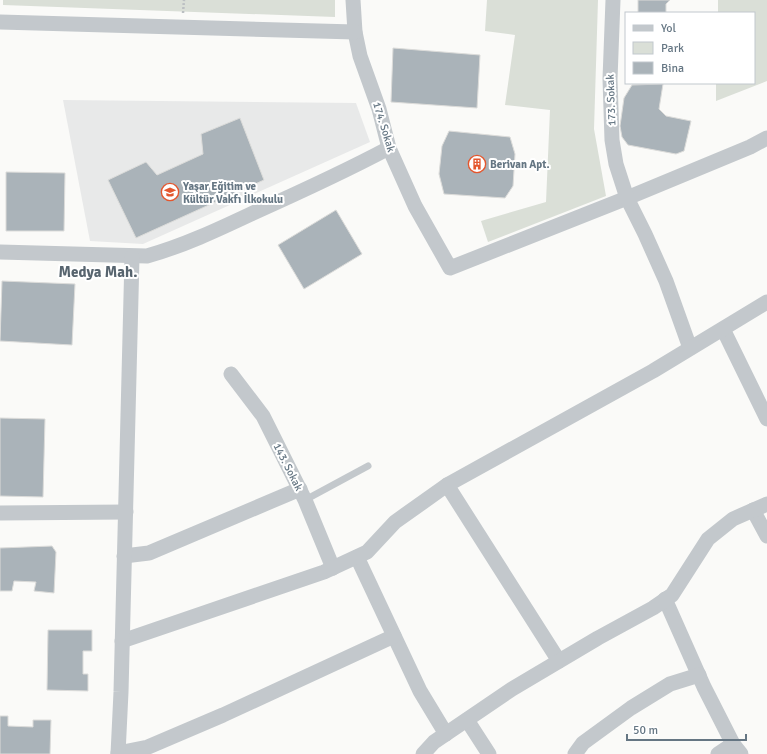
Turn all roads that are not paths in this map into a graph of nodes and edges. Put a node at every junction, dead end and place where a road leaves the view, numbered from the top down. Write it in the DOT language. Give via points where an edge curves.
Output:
graph roads {
  1 [pos="353,0"];
  2 [pos="613,0"];
  3 [pos="0,22"];
  4 [pos="355,32"];
  5 [pos="767,138"];
  6 [pos="389,148"];
  7 [pos="627,198"];
  8 [pos="0,252"];
  9 [pos="132,257"];
  10 [pos="767,302"];
  11 [pos="722,329"];
  12 [pos="690,348"];
  13 [pos="231,374"];
  14 [pos="767,419"];
  15 [pos="368,466"];
  16 [pos="447,485"];
  17 [pos="302,495"];
  18 [pos="767,504"];
  19 [pos="753,510"];
  20 [pos="126,512"];
  21 [pos="0,513"];
  22 [pos="767,536"];
  23 [pos="124,556"];
  24 [pos="357,557"];
  25 [pos="333,568"];
  26 [pos="665,599"];
  27 [pos="394,636"];
  28 [pos="122,641"];
  29 [pos="559,661"];
  30 [pos="699,676"];
  31 [pos="467,720"];
  32 [pos="446,734"];
  33 [pos="737,749"];
  34 [pos="118,754"];
  35 [pos="423,754"];
  36 [pos="490,754"];
  37 [pos="575,754"];
  38 [pos="718,754"];
  1 -- 4 [label="street, 174. Sokak"];
  2 -- 7 [label="street, 173. Sokak" via="610,79 612,140 616,164"];
  3 -- 4 [label="street"];
  4 -- 6 [label="street, 174. Sokak"];
  5 -- 7 [label="street"];
  6 -- 7 [label="street, 174. Sokak" via="415,206 450,268"];
  6 -- 9 [label="street" via="340,174 169,250"];
  7 -- 12 [label="street, 173. Sokak" via="666,281"];
  8 -- 9 [label="street"];
  9 -- 20 [label="street"];
  10 -- 11 [label="street"];
  11 -- 12 [label="street"];
  11 -- 14 [label="street"];
  12 -- 16 [label="street"];
  13 -- 17 [label="street, 143. Sokak" via="263,416"];
  15 -- 17 [label="lane"];
  16 -- 24 [label="street" via="395,522 367,552"];
  16 -- 29 [label="street"];
  17 -- 23 [label="street" via="149,553"];
  17 -- 25 [label="street, 143. Sokak"];
  18 -- 19 [label="street"];
  19 -- 22 [label="street"];
  19 -- 26 [label="street" via="733,519 708,540 672,595"];
  20 -- 21 [label="street"];
  20 -- 23 [label="street"];
  23 -- 28 [label="street"];
  24 -- 25 [label="street"];
  24 -- 27 [label="street"];
  25 -- 28 [label="street"];
  26 -- 29 [label="street"];
  26 -- 30 [label="street"];
  27 -- 32 [label="street" via="420,691"];
  27 -- 34 [label="street" via="148,747"];
  28 -- 34 [label="street"];
  29 -- 31 [label="street"];
  30 -- 33 [label="street"];
  30 -- 37 [label="street" via="670,684 631,708 583,743"];
  31 -- 32 [label="street"];
  31 -- 36 [label="street"];
  32 -- 35 [label="street"];
  33 -- 38 [label="street"];
}
